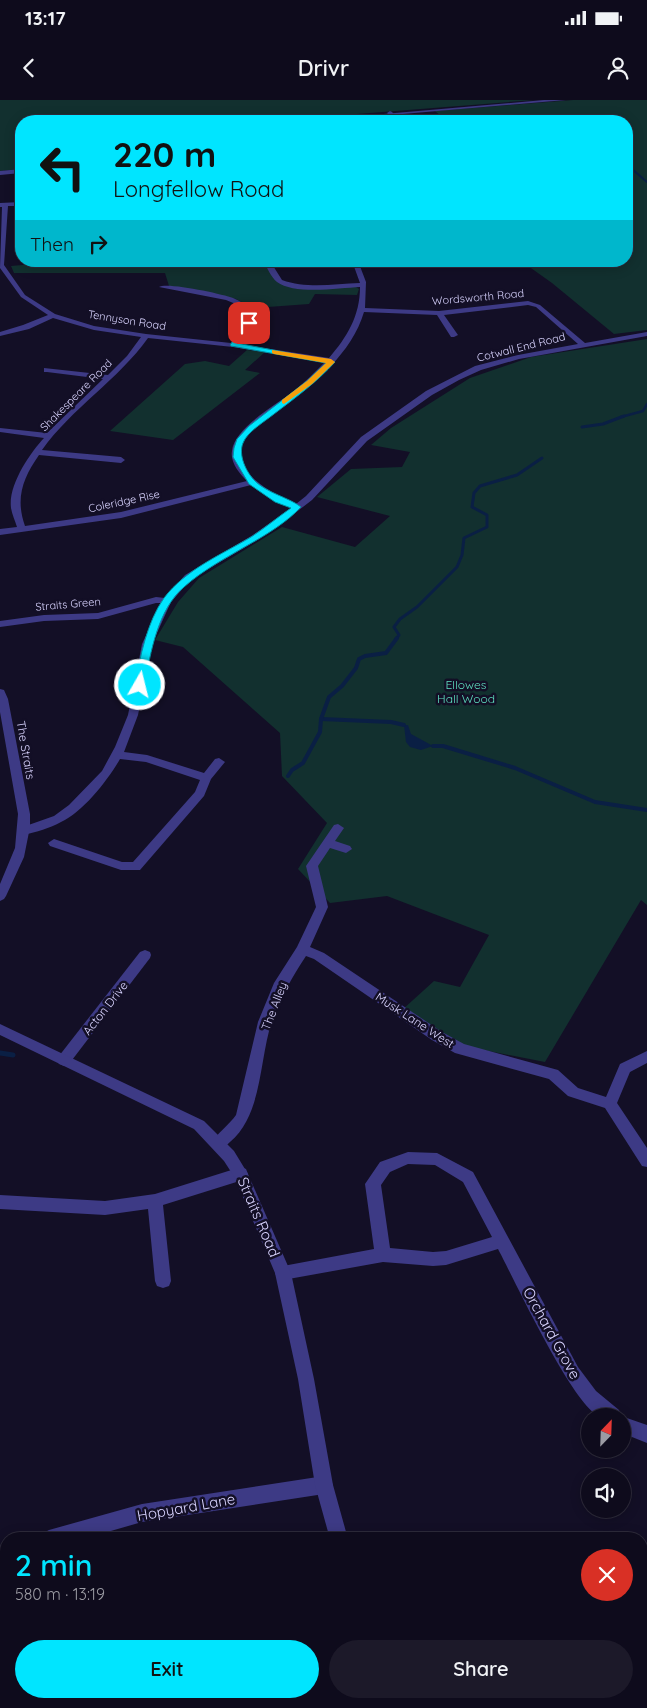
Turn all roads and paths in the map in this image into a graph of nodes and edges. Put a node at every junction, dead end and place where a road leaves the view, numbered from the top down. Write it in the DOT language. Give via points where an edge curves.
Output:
graph roads {
  1 [pos="563,100"];
  2 [pos="390,113"];
  3 [pos="369,115"];
  4 [pos="15,172"];
  5 [pos="0,173"];
  6 [pos="3,205"];
  7 [pos="271,267"];
  8 [pos="359,267"];
  9 [pos="4,276"];
  10 [pos="363,284"];
  11 [pos="154,288"];
  12 [pos="362,310"];
  13 [pos="439,312"];
  14 [pos="53,315"];
  15 [pos="0,334"];
  16 [pos="647,334"];
  17 [pos="463,335"];
  18 [pos="146,336"];
  19 [pos="582,344"];
  20 [pos="233,345"];
  21 [pos="331,362"];
  22 [pos="46,370"];
  23 [pos="109,377"];
  24 [pos="0,430"];
  25 [pos="49,436"];
  26 [pos="36,452"];
  27 [pos="121,460"];
  28 [pos="252,482"];
  29 [pos="297,507"];
  30 [pos="22,529"];
  31 [pos="0,532"];
  32 [pos="167,601"];
  33 [pos="0,624"];
  34 [pos="0,692"];
  35 [pos="117,756"];
  36 [pos="219,762"];
  37 [pos="206,778"];
  38 [pos="338,828"];
  39 [pos="24,831"];
  40 [pos="54,843"];
  41 [pos="327,843"];
  42 [pos="346,849"];
  43 [pos="0,896"];
  44 [pos="303,950"];
  45 [pos="145,955"];
  46 [pos="0,1029"];
  47 [pos="647,1057"];
  48 [pos="64,1060"];
  49 [pos="610,1104"];
  50 [pos="219,1143"];
  51 [pos="647,1161"];
  52 [pos="241,1174"];
  53 [pos="156,1201"];
  54 [pos="0,1202"];
  55 [pos="502,1241"];
  56 [pos="383,1255"];
  57 [pos="283,1273"];
  58 [pos="163,1281"];
  59 [pos="603,1408"];
  60 [pos="631,1428"];
  61 [pos="647,1434"];
  62 [pos="324,1485"];
  63 [pos="74,1532"];
  64 [pos="337,1532"];
  1 -- 2 [label="street"];
  2 -- 3 [label="street"];
  4 -- 5 [label="street"];
  6 -- 9 [label="street, Tennyson Road" via="1,265"];
  7 -- 10 [label="street" via="278,279 286,283 307,286"];
  8 -- 10 [label="street"];
  9 -- 14 [label="street, Tennyson Road" via="22,296"];
  10 -- 12 [label="street"];
  11 -- 20 [label="street" via="165,286 232,300 245,306 250,318"];
  12 -- 13 [label="street, Wordsworth Road"];
  12 -- 21 [label="street" via="357,326"];
  13 -- 17 [label="street" via="451,336"];
  13 -- 19 [label="street, Wordsworth Road" via="528,303 538,306"];
  14 -- 15 [label="street"];
  14 -- 18 [label="street, Tennyson Road" via="94,328"];
  16 -- 19 [label="street, Cotwall End Road"];
  18 -- 20 [label="street, Tennyson Road"];
  18 -- 23 [label="street, Shakespeare Road"];
  19 -- 29 [label="street, Cotwall End Road" via="478,368 429,393 364,439"];
  20 -- 21 [label="street, Tennyson Road"];
  21 -- 28 [label="street" via="239,440 236,457"];
  22 -- 23 [label="street"];
  23 -- 25 [label="street, Shakespeare Road"];
  24 -- 25 [label="street"];
  25 -- 26 [label="street, Shakespeare Road"];
  26 -- 27 [label="street"];
  26 -- 30 [label="street, Shakespeare Road" via="20,483 14,505"];
  28 -- 29 [label="street" via="278,500"];
  28 -- 30 [label="street, Coleridge Rise" via="121,515"];
  29 -- 32 [label="street, Cotwall End Road" via="256,537 188,577"];
  30 -- 31 [label="street, Coleridge Rise"];
  32 -- 33 [label="street, Straits Green" via="156,600 98,616"];
  32 -- 35 [label="street, Cotwall End Road" via="147,644 134,715"];
  34 -- 39 [label="street, The Straits" via="24,814"];
  35 -- 37 [label="street" via="147,758"];
  35 -- 39 [label="street, Cotwall End Road" via="106,774 73,808 58,820"];
  36 -- 37 [label="street"];
  37 -- 40 [label="street" via="200,793 136,867 120,866"];
  38 -- 41 [label="street, The Alley"];
  39 -- 43 [label="street" via="21,853"];
  41 -- 42 [label="street"];
  41 -- 44 [label="street, The Alley" via="312,866 322,907"];
  44 -- 49 [label="street, Musk Lane West" via="319,956 460,1049 553,1074 573,1092"];
  44 -- 50 [label="street, The Alley" via="281,983 266,1022 243,1118"];
  45 -- 48 [label="street, Acton Drive"];
  46 -- 48 [label="street, Straits Road"];
  47 -- 49 [label="street" via="625,1068"];
  48 -- 50 [label="street, Straits Road" via="183,1116"];
  49 -- 51 [label="street"];
  50 -- 52 [label="street, Straits Road"];
  52 -- 53 [label="street"];
  52 -- 57 [label="street, Straits Road"];
  53 -- 54 [label="street" via="105,1208"];
  53 -- 58 [label="street"];
  55 -- 56 [label="street" via="446,1258"];
  55 -- 56 [label="street, Orchard Grove" via="468,1177 437,1159 408,1158 385,1167 373,1184"];
  55 -- 59 [label="street, Orchard Grove" via="572,1373 590,1397"];
  56 -- 57 [label="street"];
  57 -- 62 [label="street, Straits Road"];
  60 -- 61 [label="street"];
  62 -- 63 [label="street, Hopyard Lane" via="142,1513"];
  62 -- 64 [label="street, Straits Road"];
}
